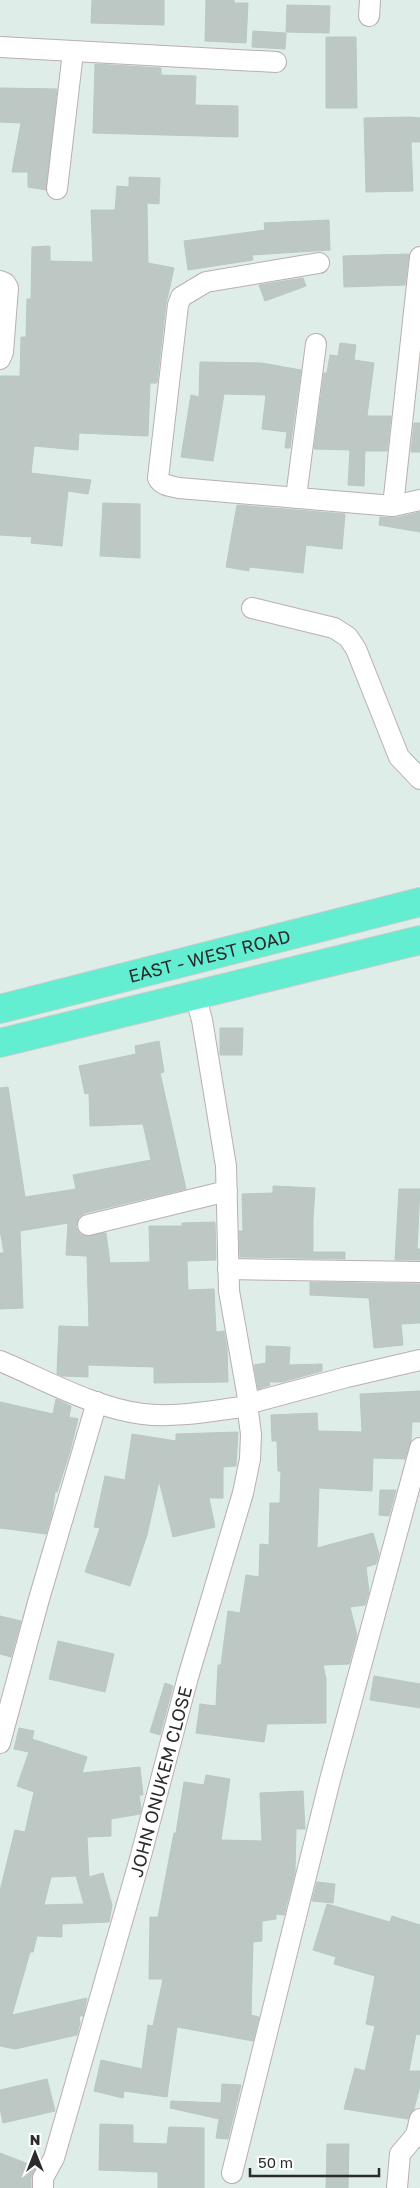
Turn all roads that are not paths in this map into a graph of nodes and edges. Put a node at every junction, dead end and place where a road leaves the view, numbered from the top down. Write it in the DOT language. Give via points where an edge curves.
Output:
graph roads {
  1 [pos="0,47"];
  2 [pos="73,52"];
  3 [pos="276,62"];
  4 [pos="57,189"];
  5 [pos="420,257"];
  6 [pos="319,263"];
  7 [pos="0,280"];
  8 [pos="316,344"];
  9 [pos="0,359"];
  10 [pos="296,497"];
  11 [pos="420,500"];
  12 [pos="393,506"];
  13 [pos="252,608"];
  14 [pos="420,779"];
  15 [pos="420,902"];
  16 [pos="420,940"];
  17 [pos="195,995"];
  18 [pos="0,1009"];
  19 [pos="0,1043"];
  20 [pos="227,1191"];
  21 [pos="88,1225"];
  22 [pos="228,1269"];
  23 [pos="420,1272"];
  24 [pos="420,1360"];
  25 [pos="0,1361"];
  26 [pos="97,1402"];
  27 [pos="247,1404"];
  28 [pos="420,1448"];
  29 [pos="0,1743"];
  30 [pos="420,2119"];
  31 [pos="232,2173"];
  32 [pos="43,2188"];
  33 [pos="397,2188"];
  1 -- 2 [label="street"];
  2 -- 3 [label="street"];
  2 -- 4 [label="street"];
  5 -- 12 [label="street"];
  6 -- 10 [label="street" via="206,282 181,297 158,473 160,483 179,488"];
  7 -- 9 [label="street" via="8,288"];
  8 -- 10 [label="street"];
  10 -- 12 [label="street"];
  11 -- 12 [label="street"];
  13 -- 14 [label="street" via="334,628 348,637 356,649 399,758"];
  15 -- 18 [label="main road, EAST - WEST ROAD"];
  16 -- 17 [label="main road, EAST - WEST ROAD"];
  17 -- 19 [label="main road, EAST - WEST ROAD"];
  17 -- 20 [label="street, JOHN ONUKEM CLOSE" via="226,1166"];
  20 -- 21 [label="street"];
  20 -- 22 [label="street, JOHN ONUKEM CLOSE"];
  22 -- 23 [label="street"];
  22 -- 27 [label="street, JOHN ONUKEM CLOSE"];
  24 -- 27 [label="street"];
  25 -- 26 [label="street"];
  26 -- 27 [label="street" via="126,1412 163,1416"];
  26 -- 29 [label="street"];
  27 -- 32 [label="street, JOHN ONUKEM CLOSE" via="250,1459 243,1493 188,1677 140,1859 54,2158 43,2178"];
  28 -- 31 [label="street" via="330,1780"];
  30 -- 33 [label="street" via="416,2135 400,2154"];
}
